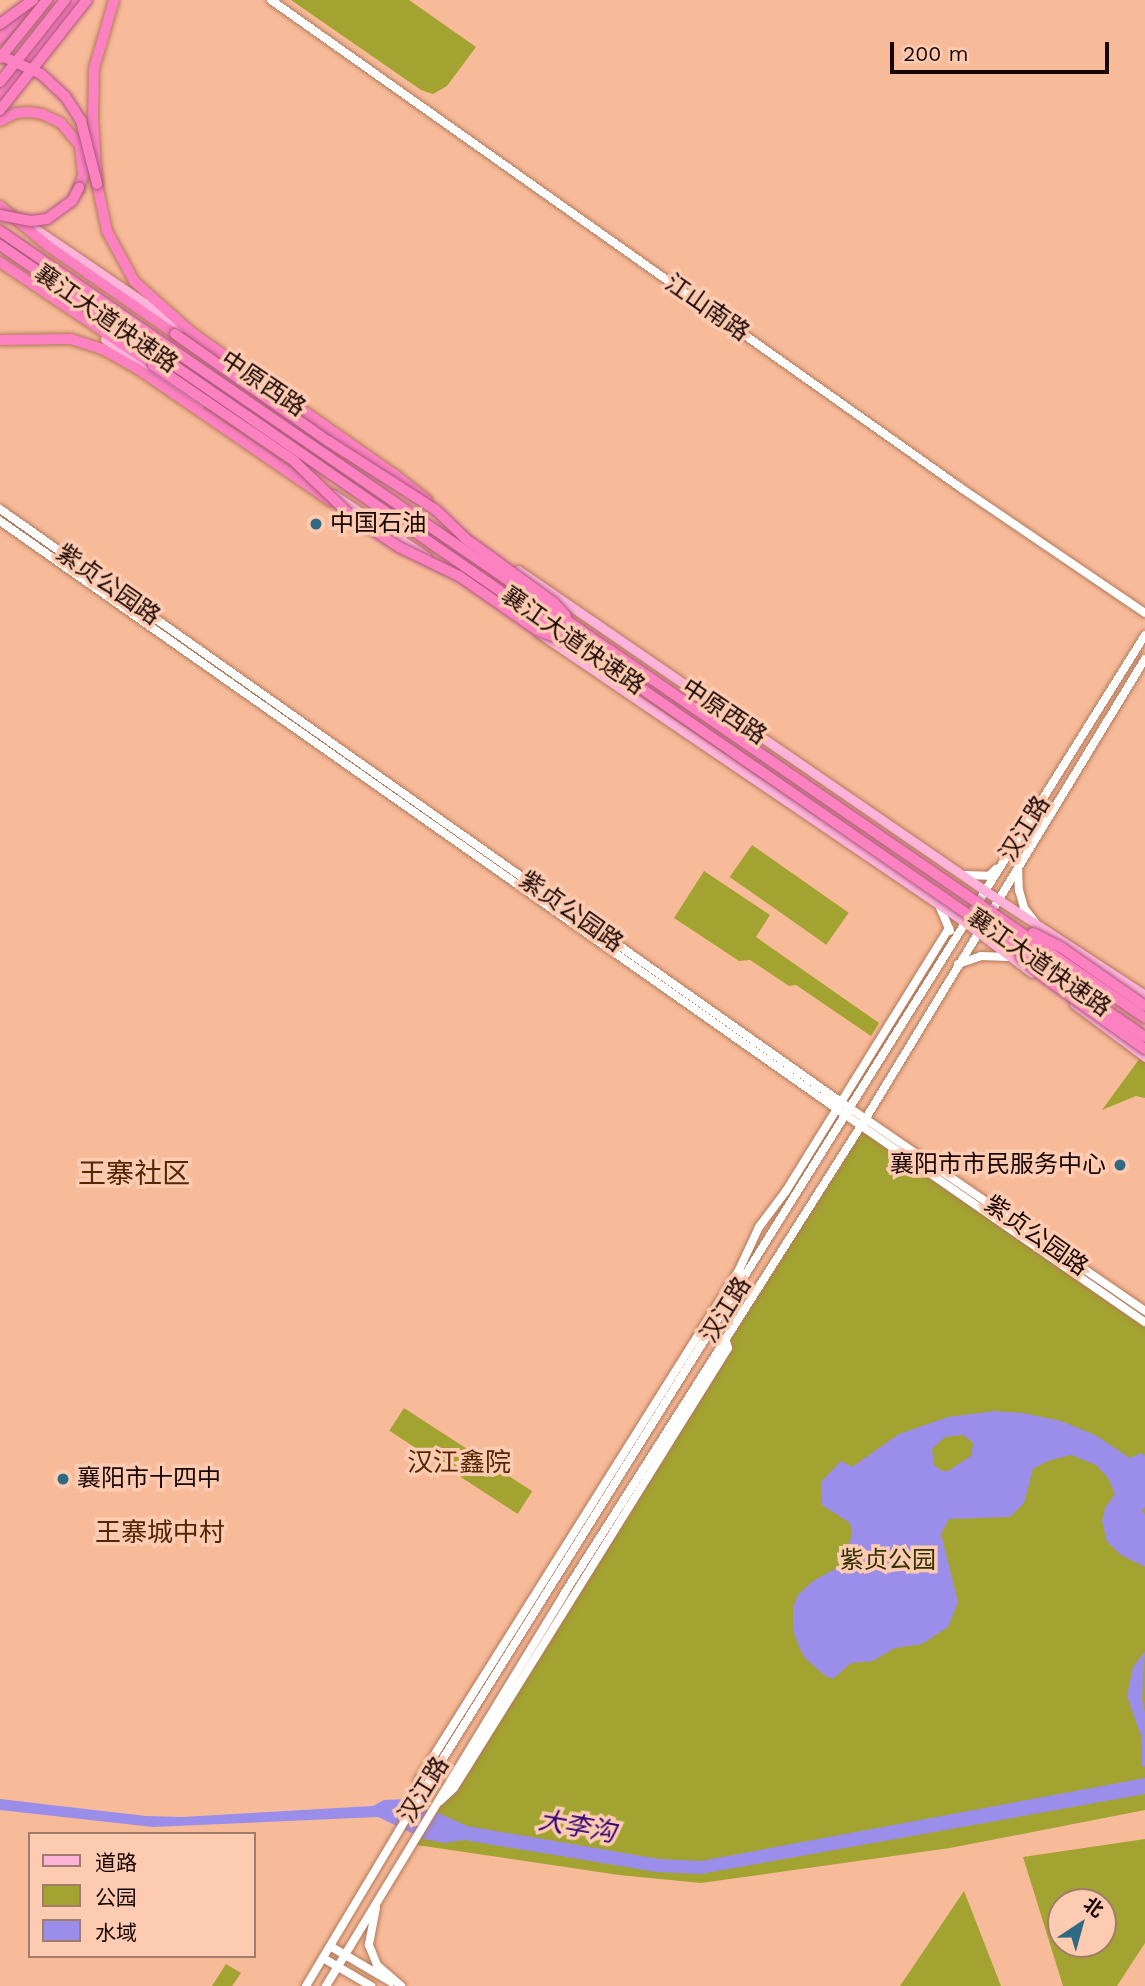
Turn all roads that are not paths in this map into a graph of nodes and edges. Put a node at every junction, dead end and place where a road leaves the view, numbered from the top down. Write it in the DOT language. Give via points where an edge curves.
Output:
graph roads {
  1 [pos="32,0"];
  2 [pos="47,0"];
  3 [pos="65,0"];
  4 [pos="77,0"];
  5 [pos="87,0"];
  6 [pos="114,0"];
  7 [pos="271,0"];
  8 [pos="0,25"];
  9 [pos="0,39"];
  10 [pos="0,57"];
  11 [pos="0,82"];
  12 [pos="0,97"];
  13 [pos="0,110"];
  14 [pos="0,121"];
  15 [pos="97,184"];
  16 [pos="0,205"];
  17 [pos="0,215"];
  18 [pos="0,231"];
  19 [pos="0,246"];
  20 [pos="0,264"];
  21 [pos="0,340"];
  22 [pos="0,509"];
  23 [pos="436,510"];
  24 [pos="348,513"];
  25 [pos="0,521"];
  26 [pos="1145,613"];
  27 [pos="580,631"];
  28 [pos="1145,635"];
  29 [pos="578,646"];
  30 [pos="1145,659"];
  31 [pos="1006,859"];
  32 [pos="1018,866"];
  33 [pos="936,873"];
  34 [pos="962,875"];
  35 [pos="928,885"];
  36 [pos="986,892"];
  37 [pos="998,900"];
  38 [pos="939,905"];
  39 [pos="966,923"];
  40 [pos="1037,924"];
  41 [pos="949,928"];
  42 [pos="978,932"];
  43 [pos="946,955"];
  44 [pos="1013,958"];
  45 [pos="958,964"];
  46 [pos="1145,996"];
  47 [pos="1145,1006"];
  48 [pos="1145,1018"];
  49 [pos="1145,1037"];
  50 [pos="1145,1049"];
  51 [pos="1145,1057"];
  52 [pos="839,1106"];
  53 [pos="849,1113"];
  54 [pos="863,1122"];
  55 [pos="1145,1311"];
  56 [pos="1145,1322"];
  57 [pos="419,1792"];
  58 [pos="381,1893"];
  59 [pos="330,1946"];
  60 [pos="344,1954"];
  61 [pos="323,1958"];
  62 [pos="338,1966"];
  63 [pos="306,1986"];
  64 [pos="326,1986"];
  65 [pos="371,1986"];
  66 [pos="399,1986"];
  1 -- 8 [label="highway, bridge"];
  1 -- 9 [label="highway"];
  2 -- 10 [label="highway, bridge"];
  3 -- 11 [label="highway, bridge"];
  4 -- 12 [label="highway"];
  5 -- 13 [label="highway, bridge"];
  6 -- 15 [label="highway, bridge" via="94,69"];
  7 -- 26 [label="street, 江山南路"];
  10 -- 15 [label="highway, bridge" via="41,74 65,96 81,121"];
  14 -- 17 [label="highway, bridge" via="29,112 51,118 71,132 83,160 79,188 60,211 31,221"];
  15 -- 23 [label="highway, bridge" via="111,239 134,281 149,297 394,474"];
  16 -- 23 [label="highway, bridge" via="48,246 328,442"];
  16 -- 34 [label="main road, 中原西路" via="318,422 349,452"];
  18 -- 27 [label="highway, 襄江大道快速路, bridge"];
  19 -- 29 [label="highway, 襄江大道快速路, bridge"];
  20 -- 24 [label="highway, bridge" via="294,461"];
  20 -- 38 [label="main road, 中原西路" via="297,473 354,506"];
  21 -- 24 [label="highway, bridge" via="71,339 102,349"];
  22 -- 52 [label="street, 紫贞公园路"];
  23 -- 27 [label="highway, bridge" via="466,539 553,602"];
  24 -- 29 [label="highway, bridge" via="399,547 459,576 537,630"];
  25 -- 52 [label="street, 紫贞公园路"];
  27 -- 33 [label="highway, 襄江大道快速路, bridge"];
  28 -- 31 [label="street, 汉江路"];
  29 -- 35 [label="highway, 襄江大道快速路, bridge"];
  30 -- 32 [label="street, 汉江路"];
  31 -- 34 [label="street" via="989,876"];
  31 -- 36 [label="street, 汉江路"];
  32 -- 37 [label="street, 汉江路"];
  32 -- 40 [label="street" via="1024,908"];
  33 -- 47 [label="highway, bridge" via="964,886"];
  33 -- 48 [label="highway, 襄江大道快速路, bridge"];
  34 -- 36 [label="main road, 中原西路"];
  35 -- 49 [label="highway, 襄江大道快速路, bridge"];
  35 -- 50 [label="highway, bridge" via="949,906"];
  36 -- 37 [label="main road, 中原西路"];
  36 -- 39 [label="street, 汉江路"];
  37 -- 40 [label="main road, 中原西路"];
  37 -- 42 [label="street, 汉江路"];
  38 -- 39 [label="main road, 中原西路"];
  38 -- 41 [label="street"];
  39 -- 42 [label="main road, 中原西路"];
  39 -- 43 [label="street, 汉江路"];
  40 -- 46 [label="main road, 中原西路"];
  41 -- 43 [label="street" via="953,940"];
  41 -- 52 [label="street"];
  42 -- 44 [label="main road, 中原西路"];
  42 -- 45 [label="street, 汉江路"];
  43 -- 53 [label="street, 汉江路"];
  44 -- 45 [label="street" via="981,956"];
  44 -- 51 [label="main road, 中原西路"];
  45 -- 54 [label="street, 汉江路"];
  52 -- 53 [label="street, 紫贞公园路"];
  52 -- 57 [label="street" via="759,1227 739,1270 424,1771 418,1781"];
  53 -- 54 [label="street, 紫贞公园路"];
  53 -- 57 [label="street, 汉江路"];
  54 -- 55 [label="street, 紫贞公园路"];
  54 -- 56 [label="street, 紫贞公园路"];
  54 -- 58 [label="street, 汉江路"];
  57 -- 59 [label="street, 汉江路"];
  58 -- 60 [label="street, 汉江路"];
  58 -- 66 [label="street" via="369,1945 377,1965"];
  59 -- 60 [label="street"];
  59 -- 61 [label="street, 汉江路"];
  60 -- 62 [label="street, 汉江路"];
  60 -- 66 [label="street"];
  61 -- 62 [label="street"];
  61 -- 63 [label="street, 汉江路"];
  62 -- 64 [label="street, 汉江路"];
  62 -- 65 [label="street"];
}
